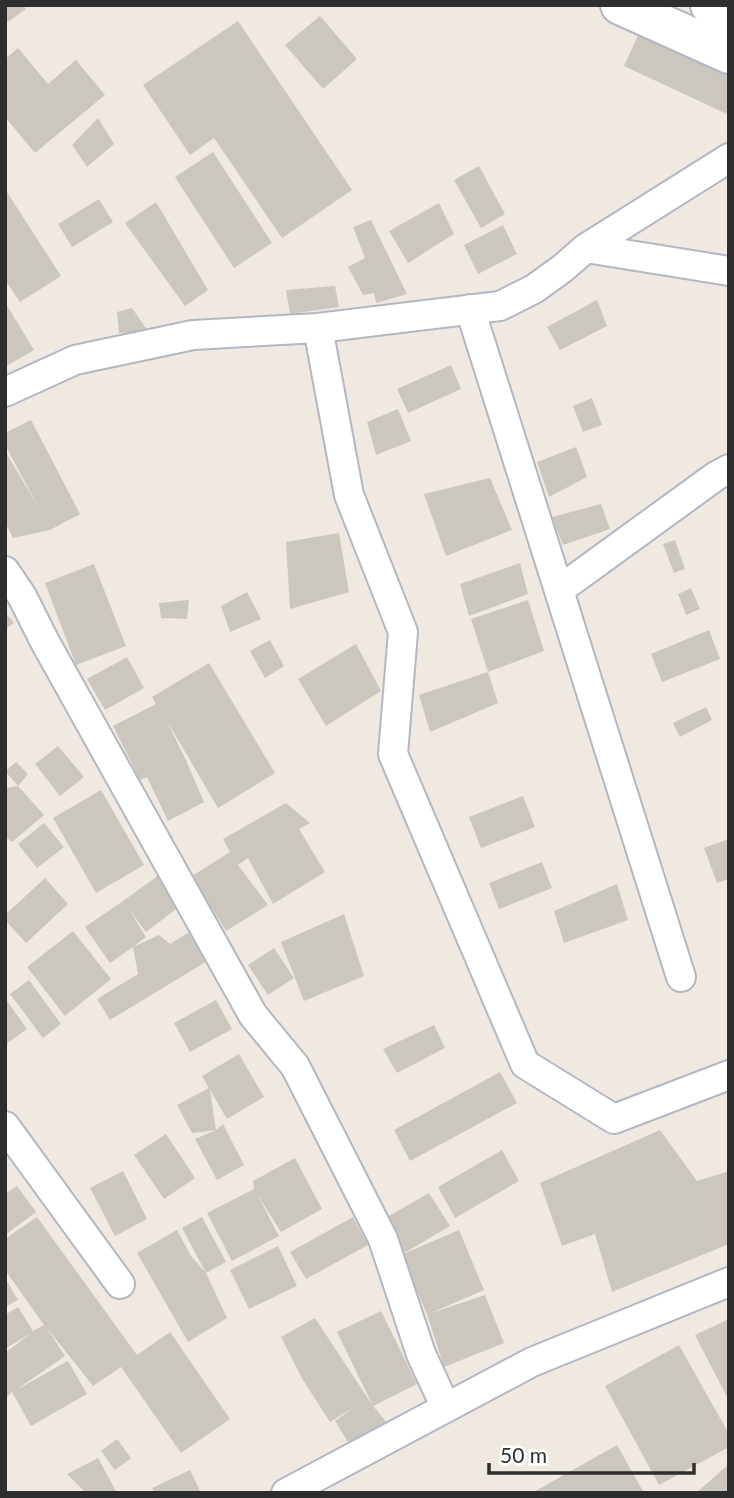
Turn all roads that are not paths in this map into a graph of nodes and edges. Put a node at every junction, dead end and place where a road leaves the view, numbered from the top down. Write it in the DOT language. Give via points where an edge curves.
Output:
graph roads {
  1 [pos="620,5"];
  2 [pos="710,5"];
  3 [pos="729,13"];
  4 [pos="729,54"];
  5 [pos="729,158"];
  6 [pos="586,248"];
  7 [pos="729,271"];
  8 [pos="470,309"];
  9 [pos="318,328"];
  10 [pos="5,392"];
  11 [pos="729,469"];
  12 [pos="5,572"];
  13 [pos="559,590"];
  14 [pos="681,977"];
  15 [pos="729,1074"];
  16 [pos="5,1126"];
  17 [pos="729,1282"];
  18 [pos="120,1284"];
  19 [pos="446,1408"];
  20 [pos="286,1493"];
  1 -- 4 [label="main road"];
  2 -- 3 [label="main road"];
  5 -- 6 [label="street"];
  6 -- 7 [label="street"];
  6 -- 8 [label="street" via="534,289 500,306"];
  8 -- 9 [label="street"];
  8 -- 13 [label="street"];
  9 -- 10 [label="street" via="193,335 75,360"];
  9 -- 15 [label="street" via="349,495 403,632 393,754 525,1064 614,1119"];
  11 -- 13 [label="street"];
  12 -- 19 [label="street" via="253,1015 295,1066 383,1239 421,1354"];
  13 -- 14 [label="street"];
  16 -- 18 [label="street"];
  17 -- 19 [label="street" via="532,1362"];
  19 -- 20 [label="street"];
}
